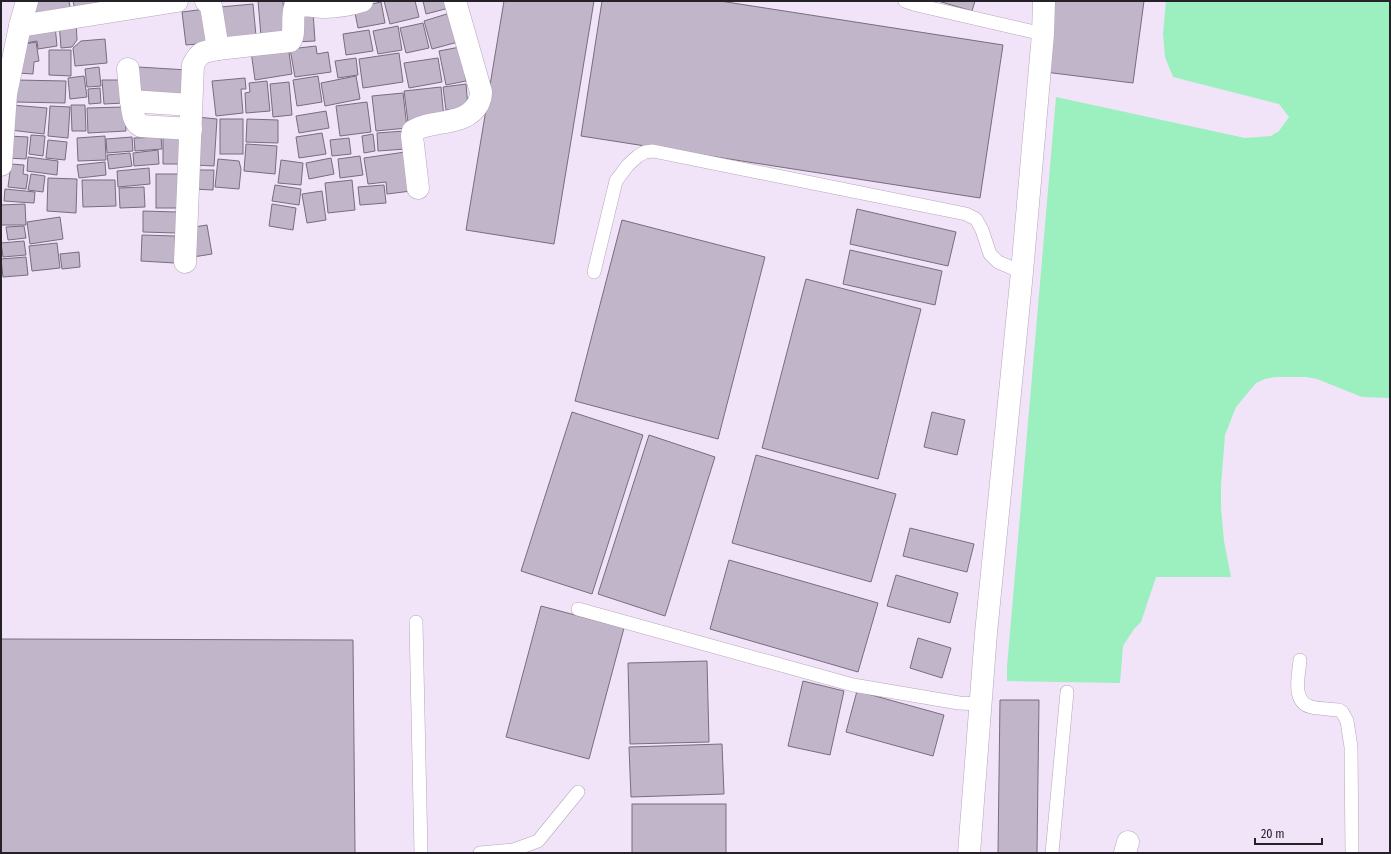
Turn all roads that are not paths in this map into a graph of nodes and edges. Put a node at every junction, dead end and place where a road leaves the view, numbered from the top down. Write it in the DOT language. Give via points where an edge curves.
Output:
graph roads {
  1 [pos="27,1"];
  2 [pos="177,1"];
  3 [pos="206,1"];
  4 [pos="362,1"];
  5 [pos="456,1"];
  6 [pos="905,1"];
  7 [pos="1044,1"];
  8 [pos="20,26"];
  9 [pos="1043,34"];
  10 [pos="218,49"];
  11 [pos="128,69"];
  12 [pos="131,101"];
  13 [pos="190,105"];
  14 [pos="191,129"];
  15 [pos="1,165"];
  16 [pos="418,188"];
  17 [pos="185,262"];
  18 [pos="594,272"];
  19 [pos="1022,272"];
  20 [pos="578,609"];
  21 [pos="416,622"];
  22 [pos="1300,660"];
  23 [pos="1067,692"];
  24 [pos="981,704"];
  25 [pos="578,792"];
  26 [pos="421,853"];
  27 [pos="480,853"];
  28 [pos="969,853"];
  29 [pos="1052,853"];
  30 [pos="1352,853"];
  1 -- 8 [label="street"];
  2 -- 8 [label="street"];
  3 -- 10 [label="street" via="211,6"];
  4 -- 10 [label="street" via="348,6 300,5 295,7 293,13 293,37 290,41"];
  5 -- 16 [label="street" via="481,99 476,108 464,117 413,130"];
  6 -- 9 [label="lane"];
  7 -- 9 [label="street"];
  8 -- 15 [label="street" via="6,94"];
  9 -- 19 [label="street"];
  10 -- 13 [label="street" via="198,56 193,65"];
  11 -- 12 [label="street"];
  12 -- 13 [label="street"];
  12 -- 14 [label="street" via="136,124"];
  13 -- 14 [label="street"];
  14 -- 17 [label="street"];
  18 -- 19 [label="lane" via="616,181 638,156 653,151 966,214 976,219 990,254 998,262"];
  19 -- 24 [label="street"];
  20 -- 24 [label="lane" via="853,685"];
  21 -- 26 [label="lane"];
  22 -- 30 [label="lane" via="1298,691 1302,701 1310,707 1339,710 1347,721 1351,748"];
  23 -- 29 [label="lane"];
  24 -- 28 [label="street"];
  25 -- 27 [label="lane" via="538,841 513,850"];
}
